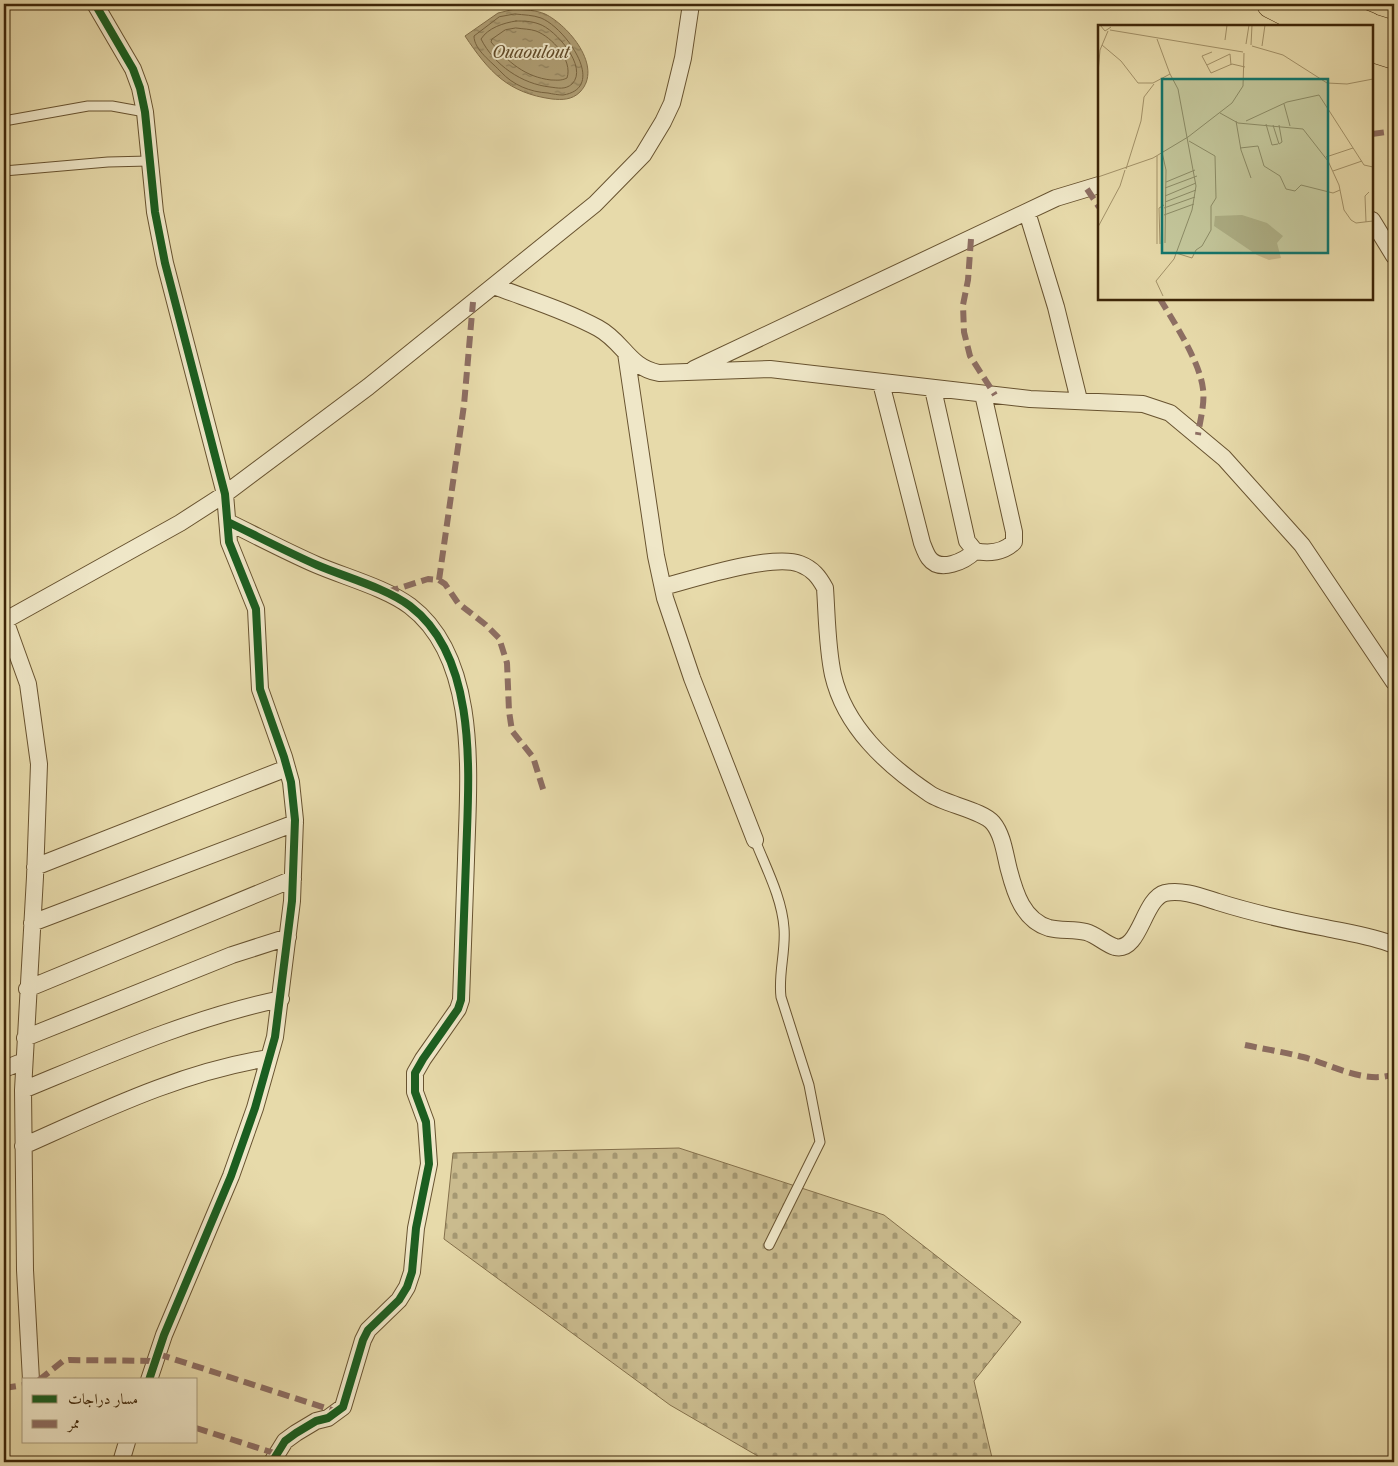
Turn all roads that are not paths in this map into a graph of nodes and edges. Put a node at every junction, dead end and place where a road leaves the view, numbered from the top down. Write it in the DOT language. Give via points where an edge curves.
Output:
graph roads {
  1 [pos="95,4"];
  2 [pos="691,4"];
  3 [pos="1271,4"];
  4 [pos="1314,4"];
  5 [pos="1312,25"];
  6 [pos="1366,25"];
  7 [pos="1373,28"];
  8 [pos="1394,35"];
  9 [pos="1373,48"];
  10 [pos="1394,55"];
  11 [pos="145,112"];
  12 [pos="4,121"];
  13 [pos="149,161"];
  14 [pos="4,171"];
  15 [pos="1098,185"];
  16 [pos="1027,212"];
  17 [pos="1373,222"];
  18 [pos="1394,256"];
  19 [pos="494,286"];
  20 [pos="625,351"];
  21 [pos="690,371"];
  22 [pos="881,383"];
  23 [pos="933,389"];
  24 [pos="984,394"];
  25 [pos="1079,400"];
  26 [pos="225,494"];
  27 [pos="228,522"];
  28 [pos="975,551"];
  29 [pos="663,587"];
  30 [pos="5,621"];
  31 [pos="1388,660"];
  32 [pos="1394,682"];
  33 [pos="287,768"];
  34 [pos="295,823"];
  35 [pos="755,840"];
  36 [pos="35,867"];
  37 [pos="293,879"];
  38 [pos="32,923"];
  39 [pos="288,937"];
  40 [pos="1394,945"];
  41 [pos="27,988"];
  42 [pos="281,999"];
  43 [pos="25,1038"];
  44 [pos="269,1058"];
  45 [pos="24,1061"];
  46 [pos="4,1069"];
  47 [pos="23,1090"];
  48 [pos="23,1146"];
  49 [pos="769,1245"];
  50 [pos="30,1378"];
  51 [pos="150,1378"];
  52 [pos="127,1444"];
  53 [pos="121,1462"];
  54 [pos="272,1462"];
  1 -- 11 [label="street" via="133,69"];
  2 -- 19 [label="street" via="672,103 643,155 595,204"];
  3 -- 5 [label="highway"];
  4 -- 6 [label="highway"];
  7 -- 8 [label="highway"];
  9 -- 10 [label="highway"];
  11 -- 12 [label="lane" via="112,106 88,106"];
  11 -- 13 [label="street"];
  13 -- 14 [label="lane"];
  13 -- 26 [label="street" via="165,263"];
  15 -- 16 [label="street" via="1056,198"];
  16 -- 21 [label="street"];
  16 -- 25 [label="street" via="1056,307"];
  17 -- 18 [label="street"];
  19 -- 20 [label="street" via="600,329"];
  19 -- 26 [label="street" via="368,387"];
  20 -- 21 [label="street" via="646,370 659,373"];
  20 -- 29 [label="street"];
  21 -- 22 [label="street" via="770,369"];
  22 -- 23 [label="street"];
  22 -- 28 [label="street" via="922,543 929,558 933,562 950,564 964,560"];
  23 -- 24 [label="street"];
  23 -- 28 [label="street" via="967,541"];
  24 -- 25 [label="street" via="1030,400"];
  24 -- 28 [label="street" via="1002,470 1014,542 1006,549"];
  25 -- 31 [label="street" via="1143,404 1170,413 1187,425 1224,458 1302,545"];
  26 -- 27 [label="street"];
  26 -- 30 [label="street" via="180,523"];
  27 -- 33 [label="street" via="233,556 256,609 260,689"];
  27 -- 54 [label="street" via="314,564 384,593 421,615 445,650 455,675 469,768 461,1000 415,1074 415,1092 426,1122 429,1164 416,1228 412,1272 399,1300 375,1322 363,1340 343,1407 296,1433 286,1441"];
  29 -- 35 [label="street" via="692,678"];
  29 -- 40 [label="street" via="770,563 798,563 812,570 824,588 834,676 844,706 861,735 930,794 993,822 1002,842 1016,895 1036,922 1049,928 1087,933 1122,948 1130,943 1156,898 1163,893 1174,892"];
  30 -- 36 [label="street" via="28,684 34,717 38,764"];
  31 -- 32 [label="street"];
  33 -- 34 [label="street"];
  33 -- 36 [label="street"];
  34 -- 37 [label="street"];
  34 -- 38 [label="street"];
  35 -- 49 [label="lane" via="776,893 782,919 781,997 809,1085 820,1142"];
  36 -- 38 [label="street"];
  37 -- 39 [label="street"];
  37 -- 41 [label="street"];
  38 -- 41 [label="street"];
  39 -- 42 [label="street"];
  39 -- 43 [label="street" via="232,955"];
  41 -- 43 [label="street"];
  42 -- 44 [label="street"];
  42 -- 47 [label="street" via="196,1021"];
  43 -- 45 [label="street"];
  44 -- 48 [label="street" via="228,1065 181,1079"];
  44 -- 51 [label="street" via="231,1176"];
  45 -- 46 [label="street"];
  45 -- 47 [label="street"];
  47 -- 48 [label="street"];
  48 -- 50 [label="street"];
  52 -- 53 [label="street"];
}
